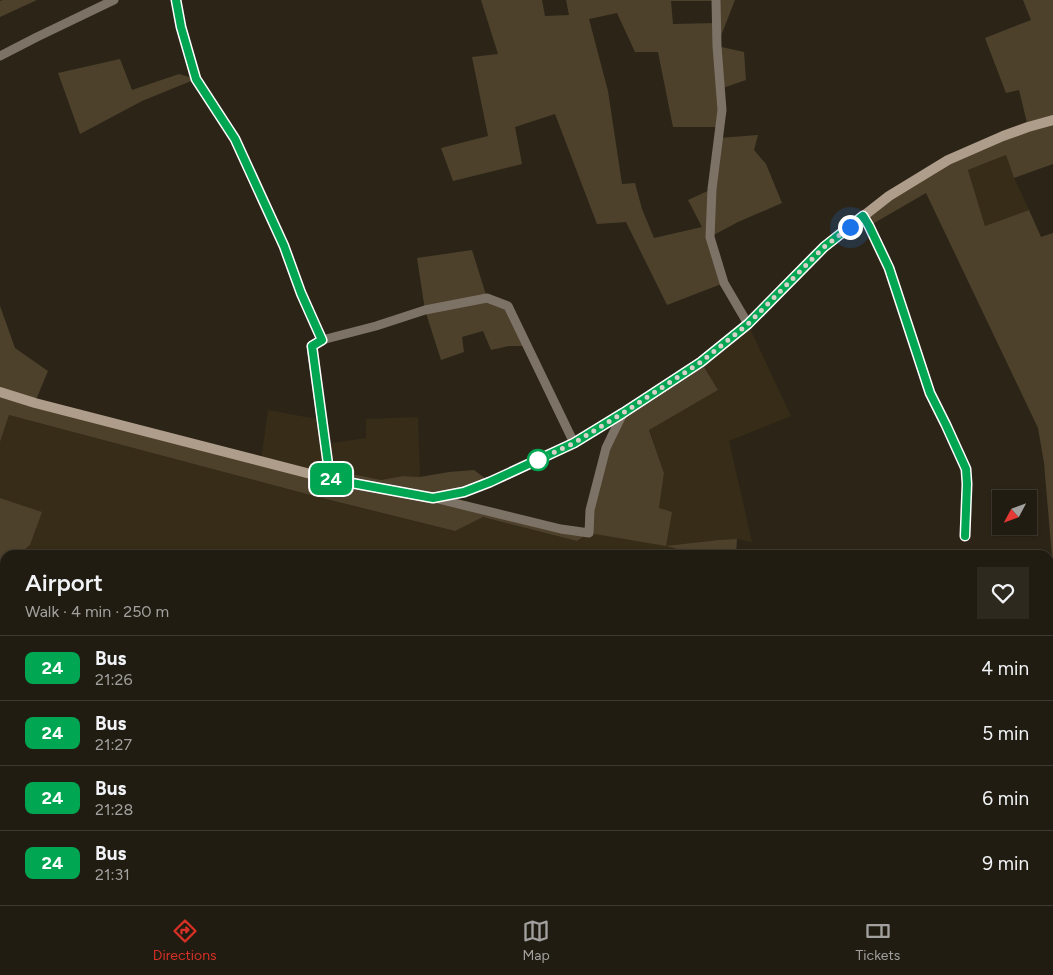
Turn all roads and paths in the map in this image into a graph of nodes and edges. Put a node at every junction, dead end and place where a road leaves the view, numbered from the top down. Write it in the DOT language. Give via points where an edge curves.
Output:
graph roads {
  1 [pos="114,0"];
  2 [pos="176,0"];
  3 [pos="716,0"];
  4 [pos="0,56"];
  5 [pos="1053,120"];
  6 [pos="863,216"];
  7 [pos="748,324"];
  8 [pos="322,340"];
  9 [pos="0,392"];
  10 [pos="623,413"];
  11 [pos="574,443"];
  12 [pos="330,479"];
  13 [pos="433,498"];
  14 [pos="965,536"];
  1 -- 4 [label="street"];
  2 -- 8 [label="street" via="196,79 235,139"];
  3 -- 7 [label="street" via="722,110 712,189 710,237 724,283"];
  5 -- 6 [label="main road" via="1003,136 948,160"];
  6 -- 7 [label="main road" via="824,247"];
  6 -- 14 [label="street" via="889,268 930,393 966,469"];
  7 -- 10 [label="main road" via="701,362"];
  8 -- 11 [label="street" via="425,310 487,298 508,306"];
  8 -- 12 [label="street" via="312,346"];
  9 -- 12 [label="main road"];
  10 -- 11 [label="main road"];
  10 -- 13 [label="street" via="606,448 590,510 589,533"];
  11 -- 13 [label="main road" via="490,482 464,492"];
  12 -- 13 [label="main road"];
}
